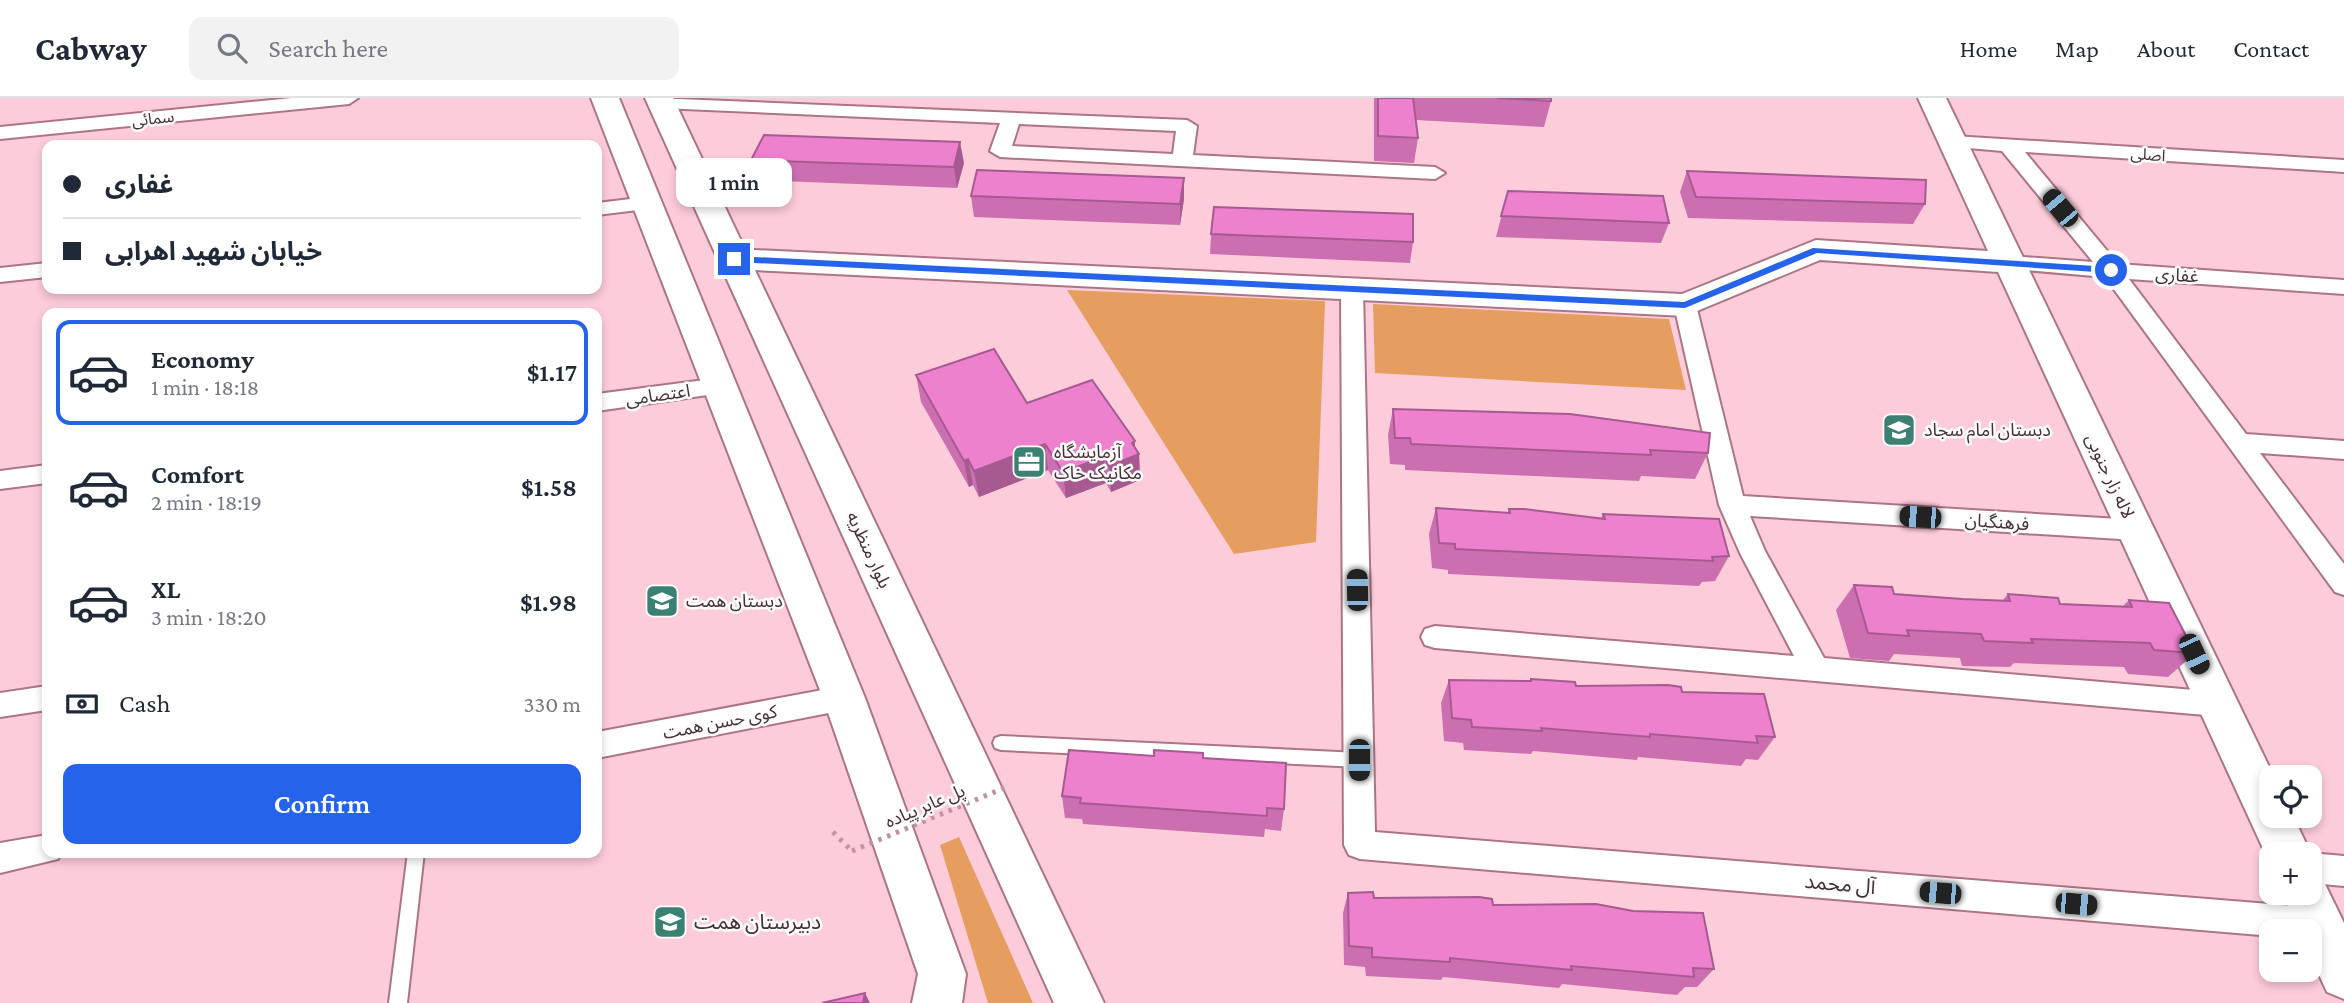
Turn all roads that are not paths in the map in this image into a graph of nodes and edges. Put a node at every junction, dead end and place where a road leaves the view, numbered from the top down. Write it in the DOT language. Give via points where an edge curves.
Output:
graph roads {
  1 [pos="349,98"];
  2 [pos="605,98"];
  3 [pos="1932,98"];
  4 [pos="660,100"];
  5 [pos="1011,118"];
  6 [pos="0,133"];
  7 [pos="1953,142"];
  8 [pos="2008,145"];
  9 [pos="1182,160"];
  10 [pos="2344,166"];
  11 [pos="1435,173"];
  12 [pos="647,203"];
  13 [pos="602,208"];
  14 [pos="734,259"];
  15 [pos="2010,263"];
  16 [pos="2111,270"];
  17 [pos="42,271"];
  18 [pos="0,275"];
  19 [pos="2344,287"];
  20 [pos="1352,289"];
  21 [pos="1685,305"];
  22 [pos="720,386"];
  23 [pos="602,402"];
  24 [pos="2238,442"];
  25 [pos="2344,450"];
  26 [pos="42,475"];
  27 [pos="0,481"];
  28 [pos="1732,505"];
  29 [pos="2136,530"];
  30 [pos="2344,584"];
  31 [pos="1435,637"];
  32 [pos="1815,668"];
  33 [pos="844,698"];
  34 [pos="42,699"];
  35 [pos="2217,704"];
  36 [pos="0,705"];
  37 [pos="1001,743"];
  38 [pos="602,744"];
  39 [pos="1359,760"];
  40 [pos="2282,842"];
  41 [pos="42,850"];
  42 [pos="0,858"];
  43 [pos="415,858"];
  44 [pos="2322,869"];
  45 [pos="2344,871"];
  46 [pos="2313,908"];
  47 [pos="2344,975"];
  48 [pos="398,1003"];
  49 [pos="937,1003"];
  50 [pos="1079,1003"];
  1 -- 6 [label="street, سمائی"];
  2 -- 12 [label="main road"];
  3 -- 7 [label="main road, لاله زار جنوبی"];
  4 -- 5 [label="street"];
  4 -- 14 [label="main road, بلوار منظریه"];
  5 -- 9 [label="street" via="1187,126"];
  5 -- 9 [label="street" via="999,151"];
  7 -- 8 [label="street, اصلی"];
  7 -- 15 [label="main road, لاله زار جنوبی"];
  8 -- 10 [label="street, اصلی"];
  8 -- 16 [label="street"];
  9 -- 11 [label="street"];
  12 -- 13 [label="street"];
  12 -- 22 [label="main road"];
  14 -- 20 [label="main road"];
  14 -- 50 [label="main road, بلوار منظریه"];
  15 -- 16 [label="street, غفاری"];
  15 -- 21 [label="main road" via="1816,250"];
  15 -- 29 [label="main road, لاله زار جنوبی"];
  16 -- 19 [label="street, غفاری"];
  16 -- 24 [label="street"];
  17 -- 18 [label="street"];
  20 -- 21 [label="main road"];
  20 -- 39 [label="street"];
  21 -- 28 [label="street"];
  22 -- 23 [label="street, اعتصامی"];
  22 -- 33 [label="main road"];
  24 -- 25 [label="street"];
  24 -- 30 [label="street"];
  26 -- 27 [label="street"];
  28 -- 29 [label="street, فرهنگیان"];
  28 -- 32 [label="street"];
  29 -- 35 [label="main road, لاله زار جنوبی"];
  31 -- 32 [label="street"];
  32 -- 35 [label="street"];
  33 -- 38 [label="street, کوی حسن همت"];
  33 -- 49 [label="main road" via="942,974"];
  34 -- 36 [label="street"];
  35 -- 40 [label="main road, لاله زار جنوبی"];
  37 -- 39 [label="lane"];
  39 -- 46 [label="street, آل محمد" via="1360,845"];
  41 -- 42 [label="street"];
  43 -- 48 [label="lane"];
  44 -- 45 [label="street"];
  46 -- 47 [label="main road"];
}
